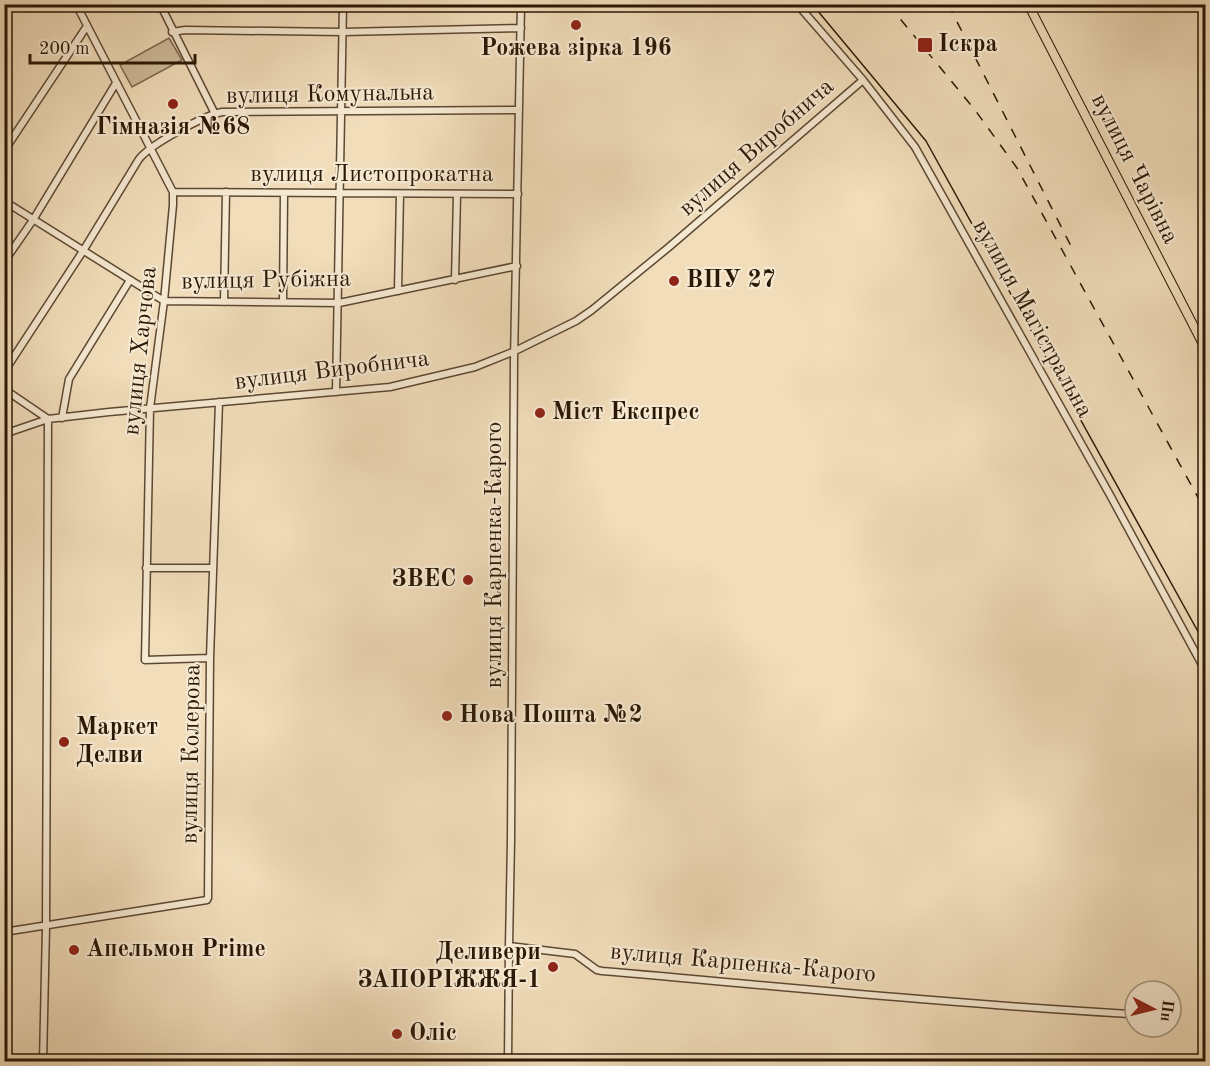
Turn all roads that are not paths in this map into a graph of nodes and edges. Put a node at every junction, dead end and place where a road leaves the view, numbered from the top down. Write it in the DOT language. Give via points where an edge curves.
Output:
graph roads {
  1 [pos="76,4"];
  2 [pos="160,4"];
  3 [pos="343,4"];
  4 [pos="521,4"];
  5 [pos="797,4"];
  6 [pos="1028,4"];
  7 [pos="87,26"];
  8 [pos="521,28"];
  9 [pos="172,32"];
  10 [pos="343,32"];
  11 [pos="863,80"];
  12 [pos="116,83"];
  13 [pos="519,110"];
  14 [pos="342,112"];
  15 [pos="215,114"];
  16 [pos="149,149"];
  17 [pos="4,151"];
  18 [pos="173,192"];
  19 [pos="226,192"];
  20 [pos="284,193"];
  21 [pos="341,194"];
  22 [pos="399,194"];
  23 [pos="518,194"];
  24 [pos="457,195"];
  25 [pos="4,201"];
  26 [pos="33,220"];
  27 [pos="83,251"];
  28 [pos="4,262"];
  29 [pos="517,266"];
  30 [pos="455,279"];
  31 [pos="130,280"];
  32 [pos="398,291"];
  33 [pos="164,301"];
  34 [pos="224,302"];
  35 [pos="283,302"];
  36 [pos="339,303"];
  37 [pos="1206,350"];
  38 [pos="515,351"];
  39 [pos="4,372"];
  40 [pos="4,389"];
  41 [pos="336,392"];
  42 [pos="219,402"];
  43 [pos="150,408"];
  44 [pos="62,418"];
  45 [pos="48,419"];
  46 [pos="4,434"];
  47 [pos="146,568"];
  48 [pos="213,568"];
  49 [pos="210,658"];
  50 [pos="1206,672"];
  51 [pos="46,927"];
  52 [pos="4,932"];
  53 [pos="508,946"];
  54 [pos="1123,1014"];
  55 [pos="43,1062"];
  56 [pos="508,1062"];
  1 -- 7 [label="street"];
  2 -- 9 [label="street"];
  3 -- 10 [label="street"];
  4 -- 8 [label="street, вулиця Карпенка-Карого"];
  5 -- 11 [label="street, вулиця Магістральна"];
  6 -- 37 [label="main road, вулиця Чарівна"];
  7 -- 12 [label="street"];
  7 -- 17 [label="street"];
  8 -- 10 [label="street"];
  8 -- 13 [label="street, вулиця Карпенка-Карого"];
  9 -- 10 [label="street"];
  9 -- 15 [label="street"];
  10 -- 14 [label="street"];
  11 -- 38 [label="street, вулиця Виробнича" via="601,303 576,321"];
  11 -- 50 [label="street, вулиця Магістральна" via="915,147"];
  12 -- 16 [label="street"];
  12 -- 26 [label="street"];
  13 -- 14 [label="street, вулиця Комунальна"];
  13 -- 23 [label="street, вулиця Карпенка-Карого"];
  14 -- 15 [label="street, вулиця Комунальна"];
  14 -- 21 [label="street"];
  15 -- 16 [label="street, вулиця Комунальна"];
  16 -- 18 [label="street"];
  16 -- 27 [label="street" via="131,171"];
  18 -- 19 [label="street, вулиця Листопрокатна"];
  18 -- 33 [label="street, вулиця Харчова"];
  19 -- 20 [label="street, вулиця Листопрокатна"];
  19 -- 34 [label="street"];
  20 -- 21 [label="street, вулиця Листопрокатна"];
  20 -- 35 [label="street"];
  21 -- 22 [label="street, вулиця Листопрокатна"];
  21 -- 36 [label="street"];
  22 -- 24 [label="street, вулиця Листопрокатна"];
  22 -- 32 [label="street"];
  23 -- 24 [label="street, вулиця Листопрокатна"];
  23 -- 29 [label="street, вулиця Карпенка-Карого"];
  24 -- 30 [label="street"];
  25 -- 26 [label="street, вулиця Рубіжна"];
  26 -- 27 [label="street, вулиця Рубіжна"];
  26 -- 28 [label="street"];
  27 -- 31 [label="street, вулиця Рубіжна"];
  27 -- 39 [label="street"];
  29 -- 30 [label="street, вулиця Рубіжна"];
  29 -- 38 [label="street, вулиця Карпенка-Карого"];
  30 -- 32 [label="street, вулиця Рубіжна"];
  31 -- 33 [label="street, вулиця Рубіжна"];
  31 -- 44 [label="street" via="69,379"];
  32 -- 36 [label="street, вулиця Рубіжна"];
  33 -- 34 [label="street, вулиця Рубіжна"];
  33 -- 43 [label="street, вулиця Харчова"];
  34 -- 35 [label="street, вулиця Рубіжна"];
  35 -- 36 [label="street, вулиця Рубіжна"];
  36 -- 41 [label="street"];
  38 -- 41 [label="street, вулиця Виробнича" via="444,375 390,387"];
  38 -- 53 [label="street, вулиця Карпенка-Карого"];
  40 -- 45 [label="street"];
  41 -- 42 [label="street, вулиця Виробнича"];
  42 -- 43 [label="street, вулиця Виробнича"];
  42 -- 48 [label="street, вулиця Колерова"];
  43 -- 44 [label="street, вулиця Виробнича"];
  43 -- 47 [label="street, вулиця Харчова"];
  44 -- 45 [label="street, вулиця Виробнича"];
  45 -- 46 [label="street, вулиця Виробнича"];
  45 -- 51 [label="street"];
  47 -- 48 [label="street"];
  47 -- 49 [label="street, вулиця Харчова" via="145,660"];
  48 -- 49 [label="street, вулиця Колерова"];
  49 -- 51 [label="street, вулиця Колерова" via="207,900"];
  51 -- 52 [label="street, вулиця Колерова"];
  51 -- 55 [label="street"];
  53 -- 54 [label="street, вулиця Карпенка-Карого" via="575,954 602,971 1001,1007"];
  53 -- 56 [label="street"];
}
